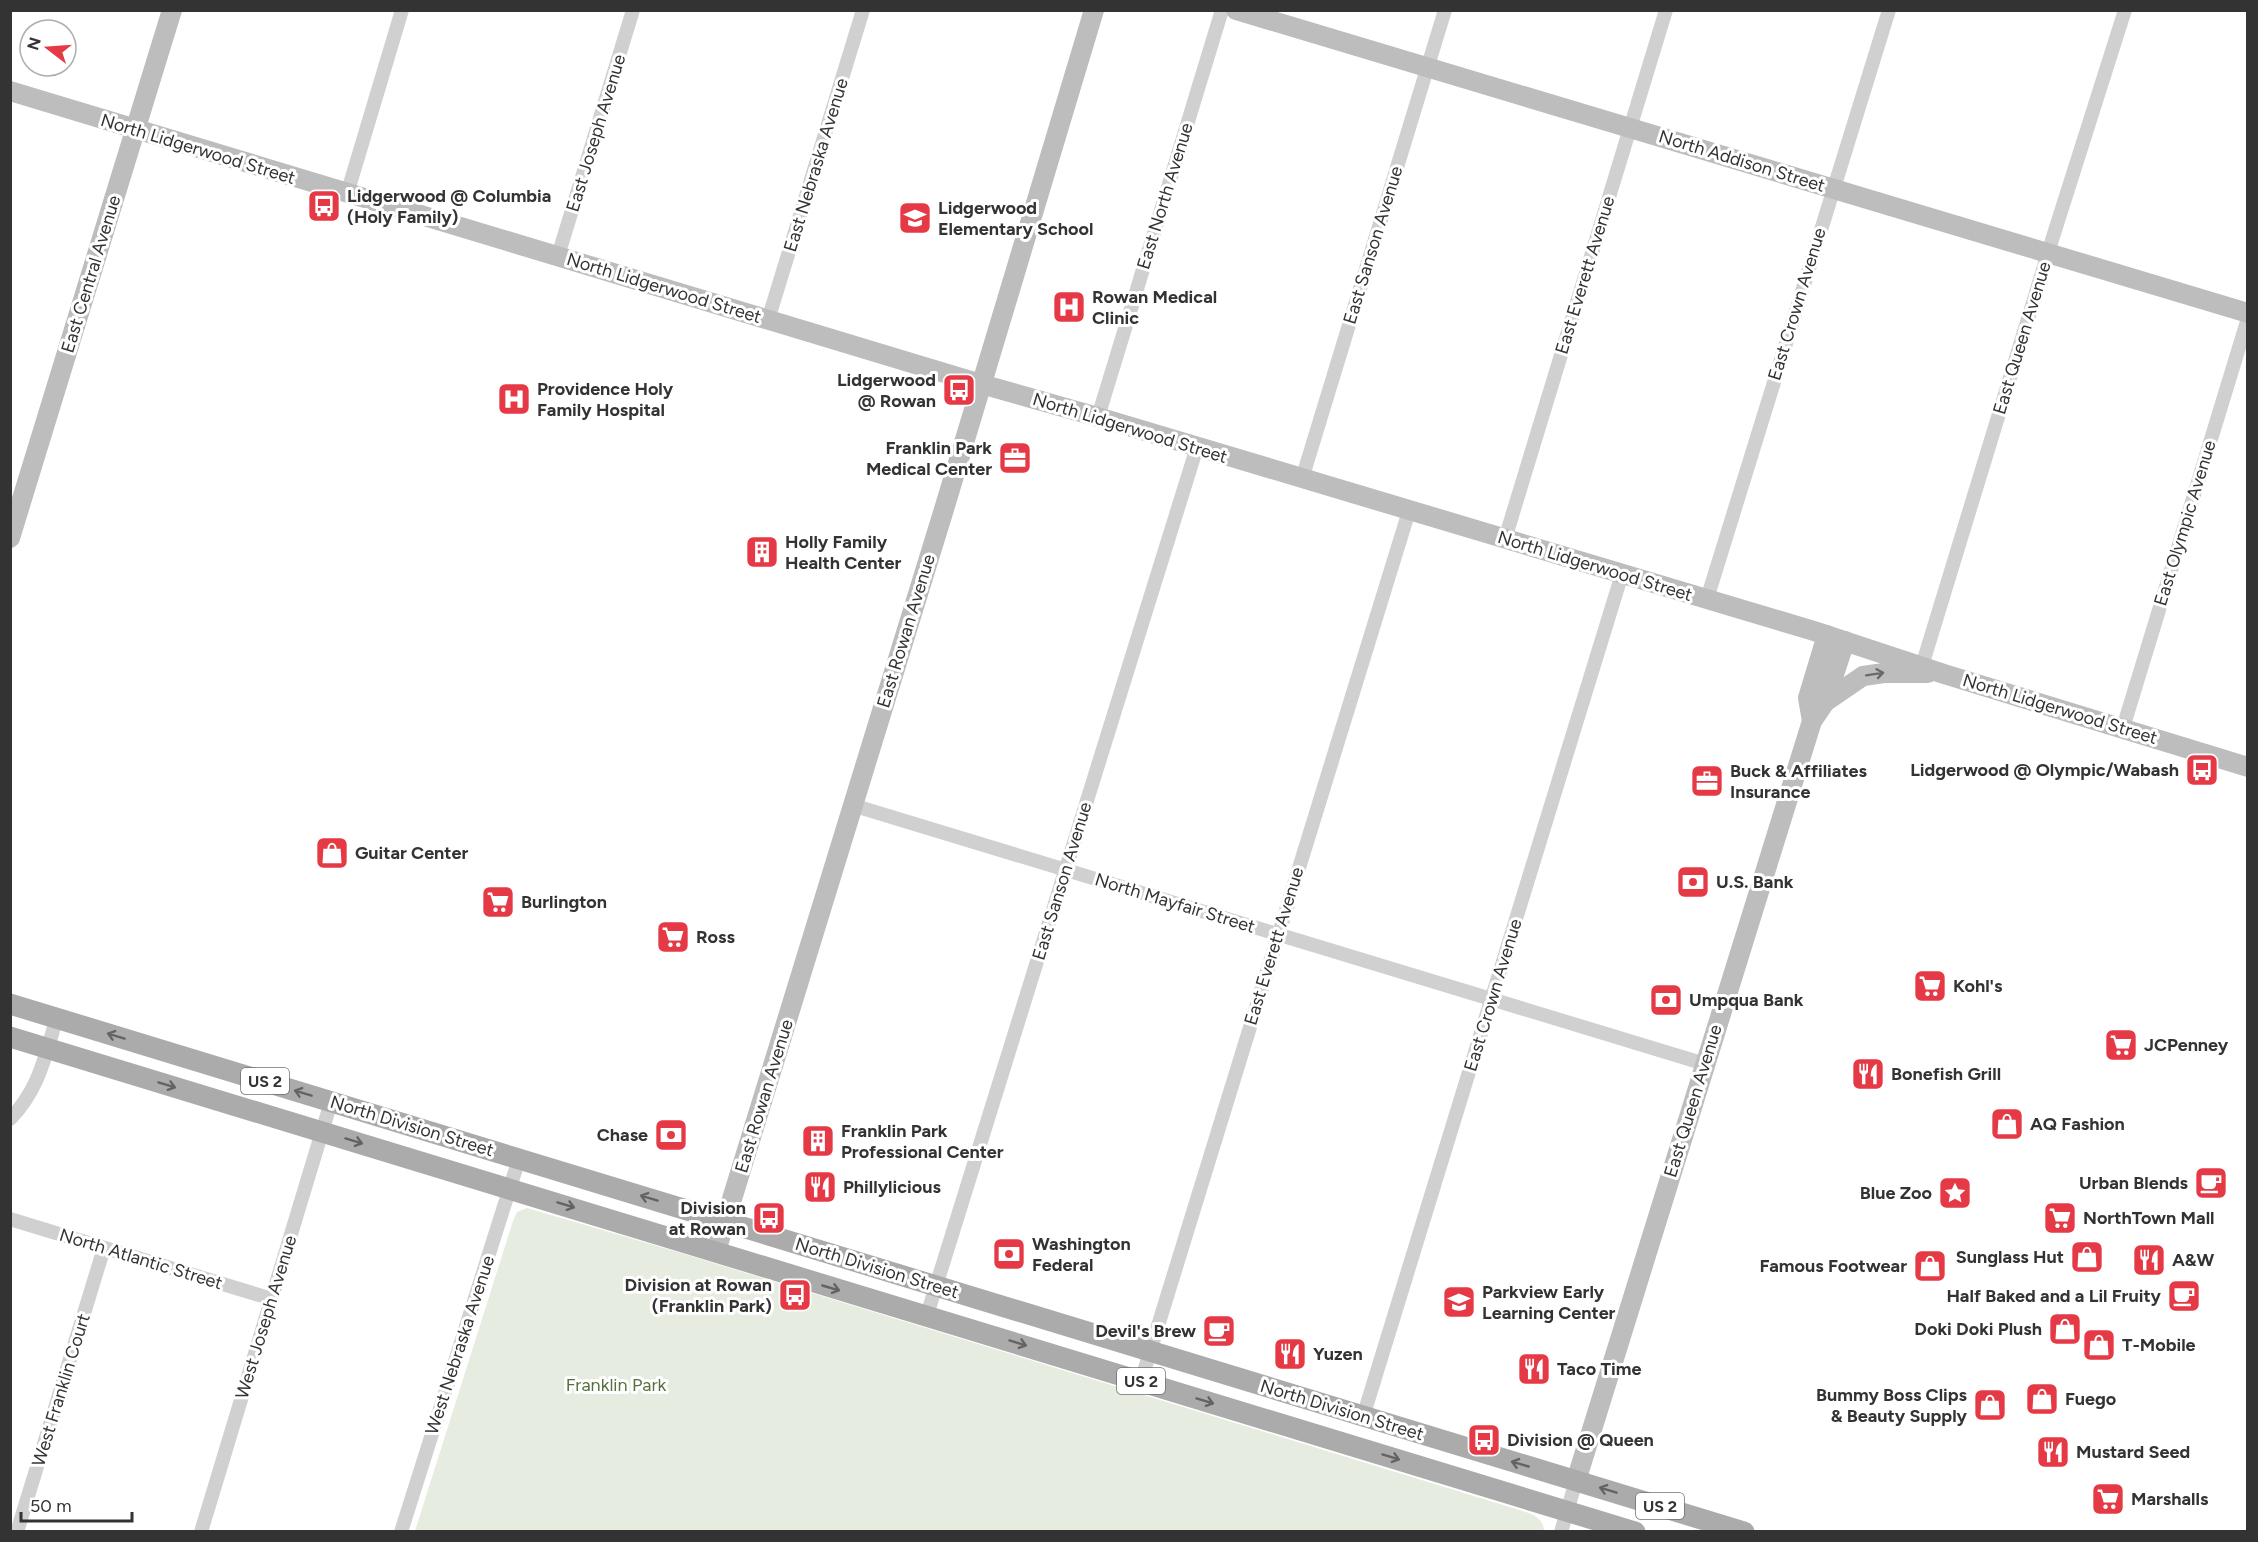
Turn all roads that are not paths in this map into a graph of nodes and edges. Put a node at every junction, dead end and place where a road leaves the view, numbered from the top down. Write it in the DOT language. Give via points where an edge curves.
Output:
graph roads {
  1 [pos="172,10"];
  2 [pos="402,10"];
  3 [pos="633,10"];
  4 [pos="863,10"];
  5 [pos="1094,10"];
  6 [pos="1222,10"];
  7 [pos="1236,10"];
  8 [pos="1444,10"];
  9 [pos="1666,10"];
  10 [pos="1888,10"];
  11 [pos="2125,10"];
  12 [pos="1427,67"];
  13 [pos="10,92"];
  14 [pos="1630,128"];
  15 [pos="135,130"];
  16 [pos="1832,188"];
  17 [pos="347,194"];
  18 [pos="2048,254"];
  19 [pos="558,256"];
  20 [pos="2247,313"];
  21 [pos="2247,318"];
  22 [pos="768,320"];
  23 [pos="981,384"];
  24 [pos="1098,417"];
  25 [pos="1197,447"];
  26 [pos="1302,479"];
  27 [pos="1409,511"];
  28 [pos="10,538"];
  29 [pos="1505,539"];
  30 [pos="1622,574"];
  31 [pos="1707,599"];
  32 [pos="1836,638"];
  33 [pos="1922,666"];
  34 [pos="1944,674"];
  35 [pos="1825,702"];
  36 [pos="1812,721"];
  37 [pos="2123,728"];
  38 [pos="2247,767"];
  39 [pos="852,805"];
  40 [pos="1065,870"];
  41 [pos="1278,934"];
  42 [pos="1491,1000"];
  43 [pos="10,1004"];
  44 [pos="57,1017"];
  45 [pos="10,1037"];
  46 [pos="47,1049"];
  47 [pos="1705,1064"];
  48 [pos="331,1102"];
  49 [pos="10,1119"];
  50 [pos="322,1131"];
  51 [pos="519,1159"];
  52 [pos="510,1188"];
  53 [pos="10,1219"];
  54 [pos="725,1222"];
  55 [pos="104,1248"];
  56 [pos="716,1251"];
  57 [pos="937,1286"];
  58 [pos="272,1299"];
  59 [pos="927,1315"];
  60 [pos="1150,1352"];
  61 [pos="1141,1381"];
  62 [pos="1363,1417"];
  63 [pos="1576,1481"];
  64 [pos="1567,1510"];
  65 [pos="17,1532"];
  66 [pos="201,1532"];
  67 [pos="401,1532"];
  68 [pos="1561,1532"];
  69 [pos="1635,1532"];
  70 [pos="1744,1532"];
  1 -- 15 [label="street, East Central Avenue"];
  2 -- 17 [label="street"];
  3 -- 19 [label="street, East Joseph Avenue"];
  4 -- 22 [label="street, East Nebraska Avenue"];
  5 -- 23 [label="street, East Rowan Avenue"];
  6 -- 24 [label="street, East North Avenue"];
  7 -- 12 [label="street, North Addison Street"];
  8 -- 12 [label="street, East Sanson Avenue"];
  9 -- 14 [label="street, East Everett Avenue"];
  10 -- 16 [label="street, East Crown Avenue"];
  11 -- 18 [label="street, East Queen Avenue"];
  12 -- 14 [label="street, North Addison Street"];
  12 -- 26 [label="street, East Sanson Avenue"];
  13 -- 15 [label="street, North Lidgerwood Street"];
  14 -- 16 [label="street, North Addison Street"];
  14 -- 29 [label="street, East Everett Avenue"];
  15 -- 17 [label="street, North Lidgerwood Street"];
  15 -- 28 [label="street, East Central Avenue"];
  16 -- 18 [label="street, North Addison Street"];
  16 -- 31 [label="street, East Crown Avenue"];
  17 -- 19 [label="street, North Lidgerwood Street"];
  18 -- 20 [label="street, North Addison Street"];
  18 -- 33 [label="street, East Queen Avenue"];
  19 -- 22 [label="street, North Lidgerwood Street"];
  21 -- 37 [label="street, East Olympic Avenue"];
  22 -- 23 [label="street, North Lidgerwood Street"];
  23 -- 24 [label="street, North Lidgerwood Street"];
  23 -- 39 [label="street, East Rowan Avenue"];
  24 -- 25 [label="street, North Lidgerwood Street"];
  25 -- 26 [label="street, North Lidgerwood Street"];
  25 -- 40 [label="street, East Sanson Avenue"];
  26 -- 27 [label="street, North Lidgerwood Street"];
  27 -- 29 [label="street, North Lidgerwood Street"];
  27 -- 41 [label="street, East Everett Avenue"];
  29 -- 30 [label="street, North Lidgerwood Street"];
  30 -- 31 [label="street, North Lidgerwood Street"];
  30 -- 42 [label="street, East Crown Avenue"];
  31 -- 32 [label="street, North Lidgerwood Street"];
  32 -- 33 [label="street, North Lidgerwood Street"];
  32 -- 35 [label="street, East Queen Avenue"];
  32 -- 36 [label="street, East Queen Avenue" via="1808,698"];
  33 -- 34 [label="street, North Lidgerwood Street"];
  35 -- 34 [label="street, one-way" via="1863,676"];
  34 -- 37 [label="street, North Lidgerwood Street"];
  35 -- 36 [label="street, East Queen Avenue"];
  36 -- 47 [label="street, East Queen Avenue"];
  37 -- 38 [label="street, North Lidgerwood Street"];
  39 -- 40 [label="street, North Mayfair Street"];
  39 -- 54 [label="street, East Rowan Avenue"];
  40 -- 41 [label="street, North Mayfair Street"];
  40 -- 57 [label="street, East Sanson Avenue"];
  41 -- 42 [label="street, North Mayfair Street"];
  41 -- 60 [label="street, East Everett Avenue"];
  42 -- 47 [label="street, North Mayfair Street"];
  42 -- 62 [label="street, East Crown Avenue"];
  43 -- 44 [label="main road, North Division Street / US 2"];
  44 -- 46 [label="street"];
  48 -- 44 [label="main road, North Division Street / US 2, one-way"];
  45 -- 46 [label="main road, North Division Street / US 2"];
  46 -- 49 [label="street" via="31,1095"];
  46 -- 50 [label="main road, North Division Street / US 2, one-way"];
  47 -- 63 [label="street, East Queen Avenue"];
  48 -- 50 [label="street, West Joseph Avenue"];
  48 -- 51 [label="main road, North Division Street / US 2"];
  50 -- 52 [label="main road, North Division Street / US 2, one-way"];
  50 -- 58 [label="street, West Joseph Avenue"];
  51 -- 52 [label="street, West Nebraska Avenue"];
  54 -- 51 [label="main road, North Division Street / US 2, one-way"];
  52 -- 56 [label="main road, North Division Street / US 2, one-way"];
  52 -- 67 [label="street, West Nebraska Avenue"];
  53 -- 55 [label="street, North Atlantic Street"];
  54 -- 56 [label="street, East Rowan Avenue"];
  54 -- 57 [label="main road, North Division Street / US 2"];
  55 -- 58 [label="street, North Atlantic Street"];
  55 -- 65 [label="street, West Franklin Court"];
  56 -- 59 [label="main road, North Division Street / US 2, one-way"];
  57 -- 59 [label="street, East Sanson Avenue"];
  57 -- 60 [label="main road, North Division Street / US 2"];
  58 -- 66 [label="street, West Joseph Avenue"];
  59 -- 61 [label="main road, North Division Street / US 2, one-way"];
  60 -- 61 [label="street, East Everett Avenue"];
  60 -- 62 [label="main road, North Division Street / US 2"];
  61 -- 64 [label="main road, North Division Street / US 2, one-way"];
  63 -- 62 [label="main road, North Division Street / US 2, one-way"];
  63 -- 64 [label="street"];
  70 -- 63 [label="main road, North Division Street / US 2, one-way"];
  64 -- 68 [label="street"];
  64 -- 69 [label="main road, North Division Street / US 2"];
}
